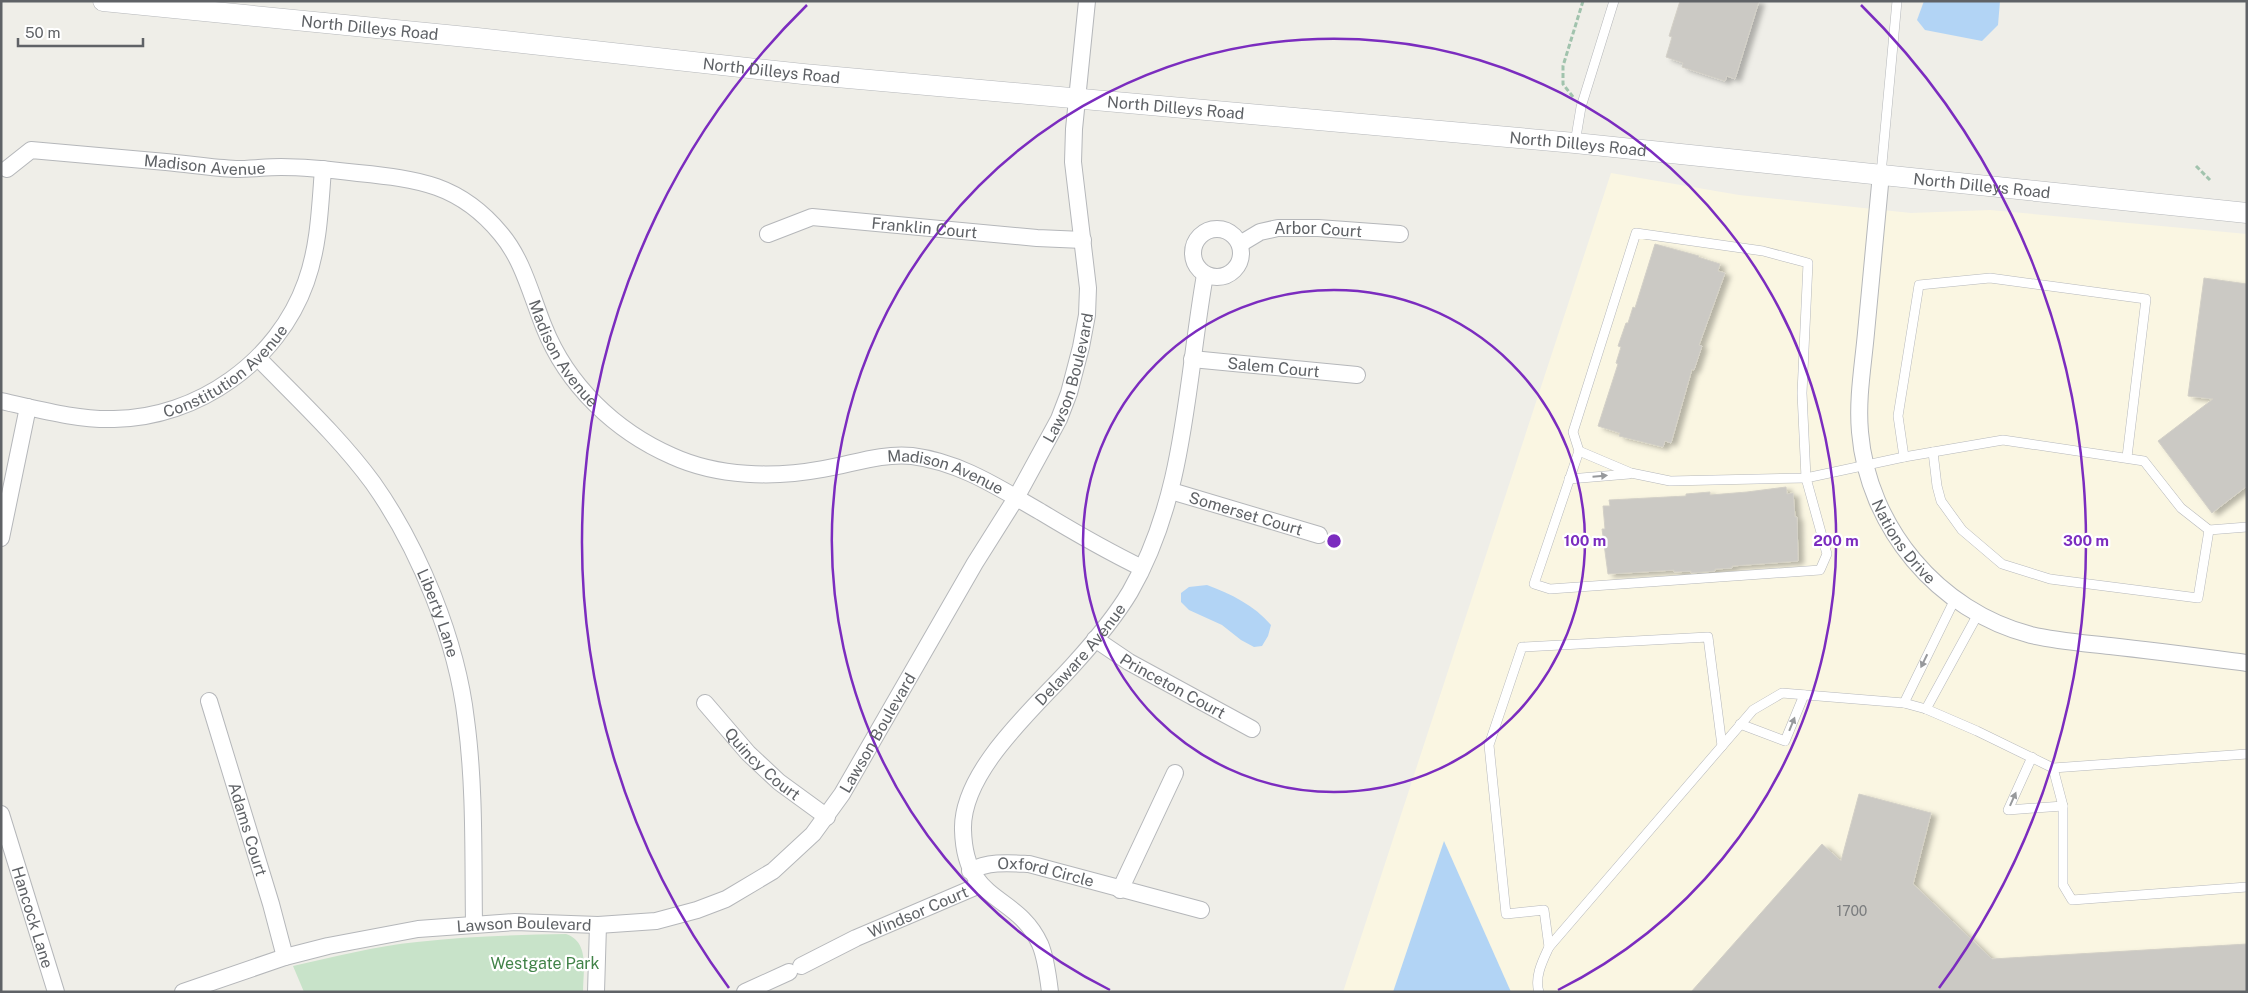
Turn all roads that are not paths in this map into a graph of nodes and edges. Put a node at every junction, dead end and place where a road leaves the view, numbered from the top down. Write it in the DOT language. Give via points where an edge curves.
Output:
graph roads {
  1 [pos="103,1"];
  2 [pos="1087,1"];
  3 [pos="1614,1"];
  4 [pos="1897,1"];
  5 [pos="1077,98"];
  6 [pos="1575,143"];
  7 [pos="323,169"];
  8 [pos="7,170"];
  9 [pos="1881,174"];
  10 [pos="2247,213"];
  11 [pos="768,234"];
  12 [pos="1400,234"];
  13 [pos="1084,240"];
  14 [pos="1240,244"];
  15 [pos="1205,275"];
  16 [pos="258,358"];
  17 [pos="1192,359"];
  18 [pos="1357,375"];
  19 [pos="1,401"];
  20 [pos="28,407"];
  21 [pos="1579,451"];
  22 [pos="1933,452"];
  23 [pos="1904,457"];
  24 [pos="2127,458"];
  25 [pos="1866,467"];
  26 [pos="1632,473"];
  27 [pos="1806,478"];
  28 [pos="1569,479"];
  29 [pos="1171,491"];
  30 [pos="1016,498"];
  31 [pos="2247,527"];
  32 [pos="2209,530"];
  33 [pos="1319,535"];
  34 [pos="1,538"];
  35 [pos="1142,568"];
  36 [pos="1955,599"];
  37 [pos="1978,614"];
  38 [pos="1095,640"];
  39 [pos="2247,662"];
  40 [pos="1804,695"];
  41 [pos="209,701"];
  42 [pos="705,703"];
  43 [pos="1904,703"];
  44 [pos="1926,710"];
  45 [pos="1740,724"];
  46 [pos="1252,729"];
  47 [pos="1722,746"];
  48 [pos="2247,754"];
  49 [pos="2032,758"];
  50 [pos="2053,768"];
  51 [pos="1174,773"];
  52 [pos="2062,806"];
  53 [pos="1,814"];
  54 [pos="827,817"];
  55 [pos="970,871"];
  56 [pos="980,885"];
  57 [pos="2247,887"];
  58 [pos="1120,890"];
  59 [pos="1201,910"];
  60 [pos="474,924"];
  61 [pos="598,925"];
  62 [pos="1549,947"];
  63 [pos="285,958"];
  64 [pos="56,992"];
  65 [pos="183,992"];
  66 [pos="596,992"];
  67 [pos="745,992"];
  68 [pos="1050,992"];
  69 [pos="1540,992"];
  1 -- 5 [label="street, North Dilleys Road" via="803,74"];
  2 -- 5 [label="street, Lawson Boulevard"];
  3 -- 6 [label="lane" via="1581,107"];
  4 -- 9 [label="lane"];
  5 -- 6 [label="street, North Dilleys Road"];
  5 -- 13 [label="street, Lawson Boulevard" via="1074,162"];
  6 -- 9 [label="street, North Dilleys Road"];
  7 -- 8 [label="street, Madison Avenue" via="236,169 31,150"];
  7 -- 16 [label="street, Constitution Avenue" via="316,244 306,282 295,307"];
  7 -- 30 [label="street, Madison Avenue" via="409,178 449,191 468,202 503,236 518,261 544,329 572,377 598,407 638,439 674,457 739,474 779,475 885,456 907,456 936,460 970,472"];
  9 -- 10 [label="street, North Dilleys Road"];
  9 -- 25 [label="street, Nations Drive" via="1859,406"];
  11 -- 13 [label="street, Franklin Court" via="812,217"];
  12 -- 14 [label="street, Arbor Court" via="1278,228 1260,232"];
  13 -- 30 [label="street, Lawson Boulevard" via="1088,288 1082,347 1059,419"];
  14 -- 15 [label="street" via="1239,262 1230,272 1220,277"];
  14 -- 15 [label="street" via="1228,231 1216,228 1208,229 1199,236 1193,254 1195,264"];
  15 -- 17 [label="street, Delaware Avenue"];
  16 -- 20 [label="street, Constitution Avenue" via="211,394 161,413 114,419 70,416"];
  16 -- 60 [label="street, Liberty Lane" via="373,484 425,575 446,634 467,721"];
  17 -- 18 [label="street, Salem Court"];
  17 -- 29 [label="street, Delaware Avenue" via="1180,451"];
  19 -- 20 [label="street, Constitution Avenue"];
  20 -- 34 [label="street"];
  21 -- 26 [label="lane"];
  21 -- 27 [label="lane" via="1573,432 1636,233 1763,251 1808,263 1802,393"];
  21 -- 28 [label="lane"];
  22 -- 23 [label="lane"];
  22 -- 24 [label="lane" via="2003,440"];
  22 -- 32 [label="lane" via="1941,501 1962,530 2002,564 2050,579 2198,598"];
  23 -- 24 [label="lane" via="1898,416 1919,284 1990,278 2146,299"];
  23 -- 25 [label="lane"];
  24 -- 32 [label="lane" via="2144,461 2181,508"];
  25 -- 27 [label="lane"];
  25 -- 36 [label="street, Nations Drive" via="1894,534 1920,568"];
  26 -- 27 [label="lane" via="1670,482"];
  28 -- 26 [label="lane, one-way"];
  27 -- 28 [label="lane" via="1827,554 1820,570 1550,589 1534,584"];
  29 -- 33 [label="street, Somerset Court"];
  29 -- 35 [label="street, Delaware Avenue"];
  30 -- 35 [label="street, Madison Avenue"];
  30 -- 54 [label="street, Lawson Boulevard"];
  31 -- 32 [label="lane"];
  35 -- 38 [label="street, Delaware Avenue" via="1129,593"];
  36 -- 37 [label="street, Nations Drive"];
  36 -- 43 [label="lane, one-way"];
  37 -- 39 [label="street, Nations Drive" via="2005,626 2053,639"];
  37 -- 44 [label="lane"];
  38 -- 46 [label="street, Princeton Court"];
  38 -- 55 [label="street, Delaware Avenue" via="1014,727 984,769 968,799 964,817 966,860"];
  40 -- 43 [label="lane"];
  40 -- 45 [label="lane" via="1782,693 1753,710"];
  45 -- 40 [label="lane, one-way" via="1785,741"];
  41 -- 63 [label="street, Adams Court"];
  42 -- 54 [label="street, Quincy Court" via="779,782"];
  43 -- 44 [label="lane"];
  44 -- 49 [label="lane"];
  45 -- 47 [label="lane"];
  47 -- 62 [label="lane"];
  47 -- 62 [label="lane" via="1708,637 1522,647 1489,746 1506,914 1544,910"];
  48 -- 50 [label="lane"];
  49 -- 50 [label="lane"];
  52 -- 49 [label="lane, one-way" via="2008,810"];
  50 -- 52 [label="lane"];
  51 -- 58 [label="street"];
  52 -- 57 [label="lane" via="2063,885 2072,900"];
  53 -- 64 [label="street, Hancock Lane"];
  54 -- 61 [label="street, Lawson Boulevard" via="779,866 726,899 656,921"];
  55 -- 56 [label="street, Delaware Avenue"];
  55 -- 58 [label="street, Oxford Circle" via="988,865 1029,864"];
  56 -- 67 [label="street, Windsor Court" via="856,938"];
  56 -- 68 [label="street, Delaware Avenue" via="1019,917 1040,943"];
  58 -- 59 [label="street, Oxford Circle"];
  60 -- 61 [label="street, Lawson Boulevard"];
  60 -- 63 [label="street, Lawson Boulevard" via="418,929 328,946"];
  61 -- 66 [label="street"];
  62 -- 69 [label="lane" via="1541,964 1537,986"];
  63 -- 65 [label="street, Lawson Boulevard"];
}
